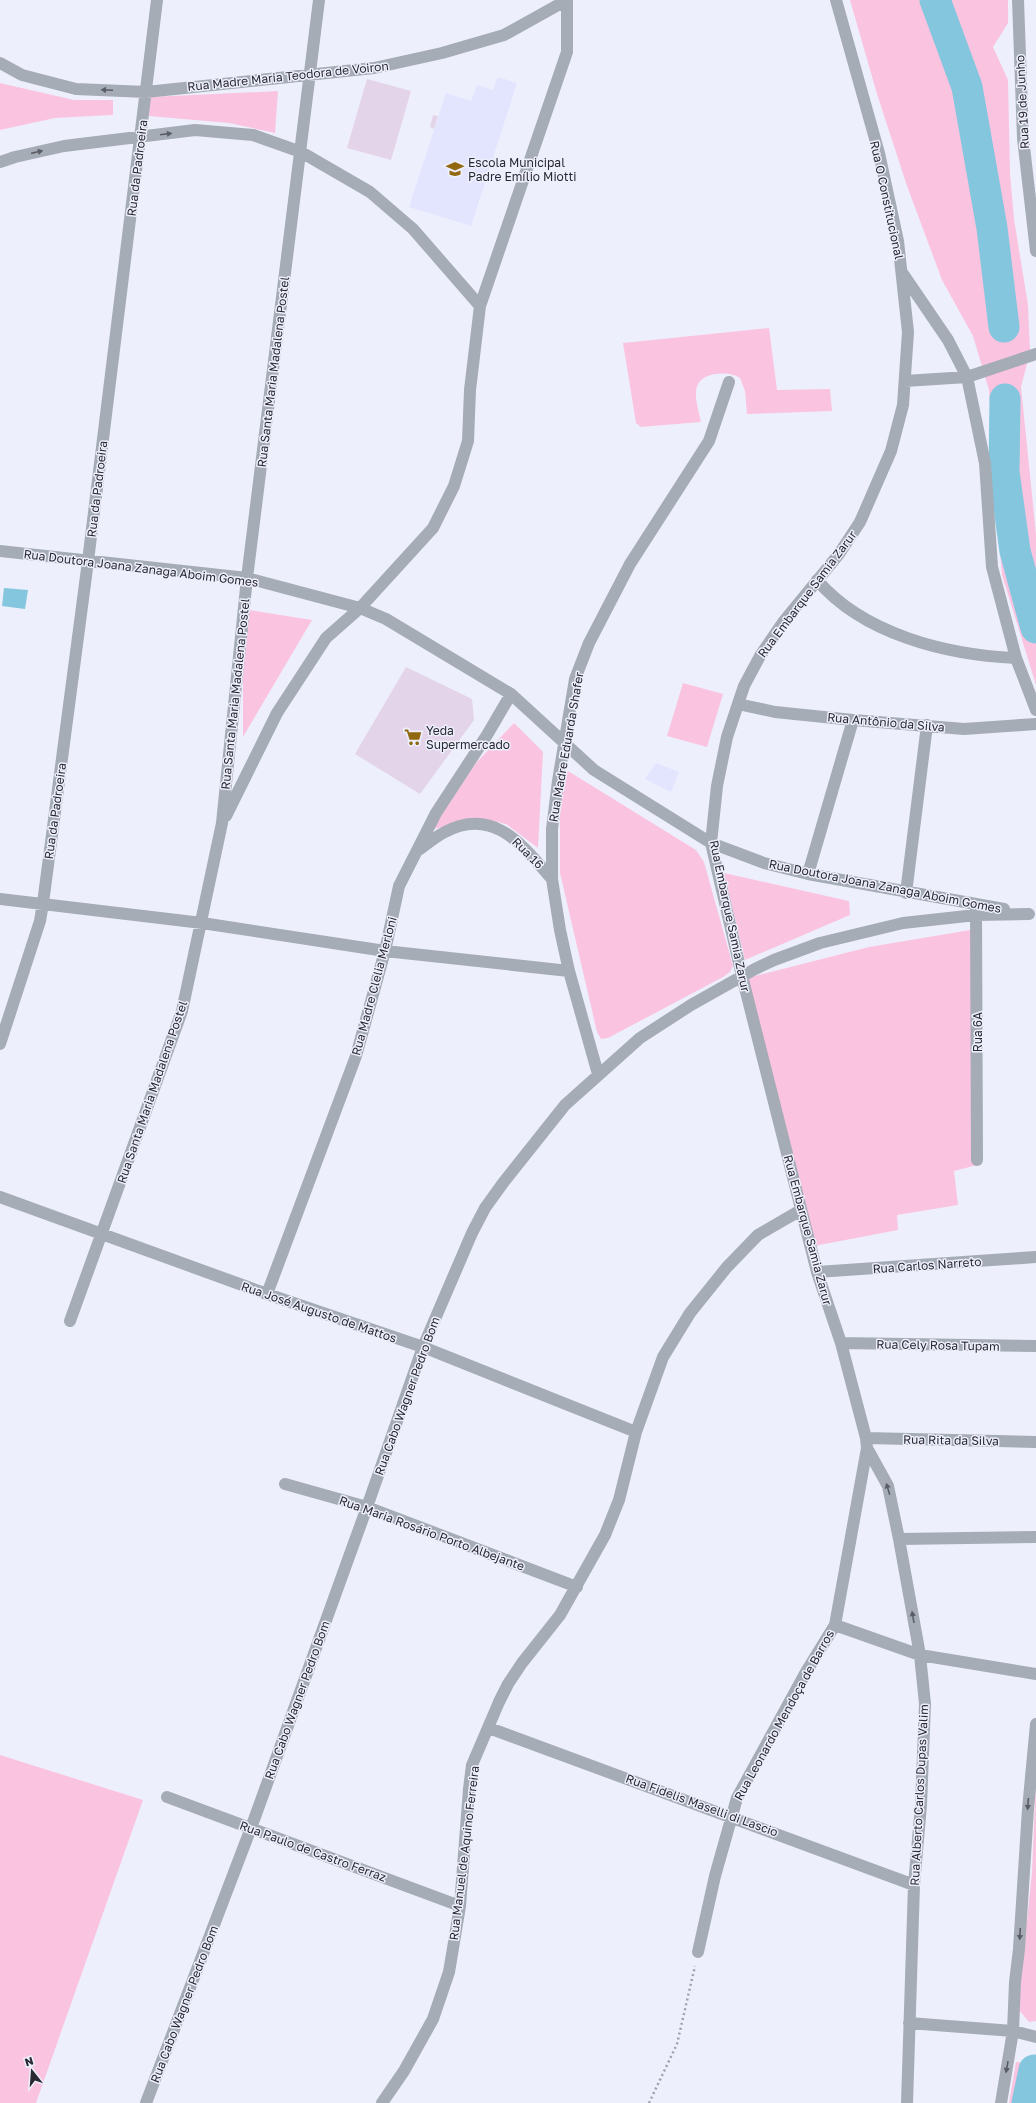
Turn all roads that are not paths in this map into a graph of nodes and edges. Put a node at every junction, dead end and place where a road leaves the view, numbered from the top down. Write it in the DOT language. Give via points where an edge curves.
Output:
graph roads {
  1 [pos="157,0"];
  2 [pos="319,0"];
  3 [pos="567,0"];
  4 [pos="836,0"];
  5 [pos="1018,0"];
  6 [pos="0,64"];
  7 [pos="309,75"];
  8 [pos="146,92"];
  9 [pos="140,137"];
  10 [pos="301,152"];
  11 [pos="0,162"];
  12 [pos="1036,251"];
  13 [pos="901,272"];
  14 [pos="480,306"];
  15 [pos="1036,354"];
  16 [pos="967,377"];
  17 [pos="905,381"];
  18 [pos="729,382"];
  19 [pos="903,405"];
  20 [pos="0,551"];
  21 [pos="88,561"];
  22 [pos="247,578"];
  23 [pos="817,580"];
  24 [pos="360,608"];
  25 [pos="1016,658"];
  26 [pos="511,694"];
  27 [pos="738,704"];
  28 [pos="1036,710"];
  29 [pos="853,720"];
  30 [pos="1036,724"];
  31 [pos="927,725"];
  32 [pos="564,744"];
  33 [pos="222,823"];
  34 [pos="711,842"];
  35 [pos="414,853"];
  36 [pos="808,874"];
  37 [pos="552,879"];
  38 [pos="906,892"];
  39 [pos="0,899"];
  40 [pos="43,903"];
  41 [pos="976,909"];
  42 [pos="1032,915"];
  43 [pos="202,923"];
  44 [pos="385,951"];
  45 [pos="569,971"];
  46 [pos="742,976"];
  47 [pos="0,1044"];
  48 [pos="598,1074"];
  49 [pos="977,1160"];
  50 [pos="0,1196"];
  51 [pos="801,1210"];
  52 [pos="102,1234"];
  53 [pos="1036,1257"];
  54 [pos="817,1272"];
  55 [pos="267,1294"];
  56 [pos="70,1321"];
  57 [pos="841,1343"];
  58 [pos="1036,1346"];
  59 [pos="423,1347"];
  60 [pos="636,1432"];
  61 [pos="1036,1442"];
  62 [pos="866,1443"];
  63 [pos="286,1484"];
  64 [pos="367,1507"];
  65 [pos="1036,1537"];
  66 [pos="899,1539"];
  67 [pos="577,1587"];
  68 [pos="835,1625"];
  69 [pos="920,1655"];
  70 [pos="1036,1674"];
  71 [pos="1036,1724"];
  72 [pos="489,1728"];
  73 [pos="167,1796"];
  74 [pos="730,1815"];
  75 [pos="251,1828"];
  76 [pos="914,1885"];
  77 [pos="460,1906"];
  78 [pos="698,1952"];
  79 [pos="909,2023"];
  80 [pos="1013,2031"];
  81 [pos="1036,2037"];
  82 [pos="146,2103"];
  83 [pos="382,2103"];
  84 [pos="907,2103"];
  85 [pos="1001,2103"];
  1 -- 8 [label="street, Rua da Padroeira"];
  2 -- 7 [label="street, Rua Santa Maria Madalena Postel"];
  3 -- 7 [label="street, Rua Madre Maria Teodora de Voiron" via="504,35 442,53 374,68"];
  3 -- 14 [label="street" via="567,52"];
  4 -- 13 [label="street, Rua O Constitucional" via="879,153 898,241"];
  5 -- 12 [label="street, Rua 19 de Junho" via="1024,138"];
  8 -- 6 [label="street, Rua Madre Maria Teodora de Voiron, one-way" via="76,89 22,75"];
  7 -- 8 [label="street, Rua Madre Maria Teodora de Voiron"];
  7 -- 10 [label="street, Rua Santa Maria Madalena Postel"];
  8 -- 9 [label="street, Rua da Padroeira"];
  9 -- 10 [label="street, one-way" via="195,130 253,135"];
  11 -- 9 [label="street, one-way" via="64,146"];
  9 -- 21 [label="street, Rua da Padroeira"];
  10 -- 14 [label="street" via="375,197 413,229"];
  10 -- 22 [label="street, Rua Santa Maria Madalena Postel"];
  13 -- 16 [label="street" via="948,340"];
  13 -- 17 [label="street, Rua O Constitucional" via="908,332"];
  14 -- 24 [label="street" via="470,390 468,441 454,486 434,528"];
  15 -- 16 [label="street"];
  16 -- 17 [label="street"];
  16 -- 25 [label="street" via="986,463 992,567"];
  17 -- 19 [label="street, Rua O Constitucional"];
  18 -- 32 [label="street, Rua Madre Eduarda Shafer" via="709,441 630,564 589,643 576,679"];
  19 -- 23 [label="street, Rua Embarque Samia Zarur" via="891,451 860,522 839,554"];
  20 -- 21 [label="street, Rua Doutora Joana Zanaga Aboim Gomes"];
  21 -- 22 [label="street, Rua Doutora Joana Zanaga Aboim Gomes"];
  21 -- 40 [label="street, Rua da Padroeira"];
  22 -- 24 [label="street, Rua Doutora Joana Zanaga Aboim Gomes"];
  22 -- 33 [label="street, Rua Santa Maria Madalena Postel"];
  23 -- 25 [label="street" via="832,597 889,632 938,648 988,657"];
  23 -- 27 [label="street, Rua Embarque Samia Zarur" via="784,620 760,656 744,686"];
  24 -- 26 [label="street, Rua Doutora Joana Zanaga Aboim Gomes" via="386,619"];
  24 -- 33 [label="street" via="326,638 300,676 278,713"];
  25 -- 28 [label="street"];
  26 -- 32 [label="street, Rua Doutora Joana Zanaga Aboim Gomes"];
  26 -- 35 [label="street, Rua Madre Clelia Merloni" via="436,813"];
  27 -- 29 [label="street, Rua Antônio da Silva" via="775,712"];
  27 -- 34 [label="street, Rua Embarque Samia Zarur" via="727,738 717,786"];
  29 -- 31 [label="street, Rua Antônio da Silva"];
  29 -- 36 [label="street"];
  30 -- 31 [label="street, Rua Antônio da Silva" via="964,729"];
  31 -- 38 [label="street"];
  32 -- 34 [label="street, Rua Doutora Joana Zanaga Aboim Gomes" via="594,770"];
  32 -- 37 [label="street, Rua Madre Eduarda Shafer" via="552,829"];
  33 -- 43 [label="street, Rua Santa Maria Madalena Postel"];
  34 -- 36 [label="street, Rua Doutora Joana Zanaga Aboim Gomes" via="764,863"];
  34 -- 46 [label="street, Rua Embarque Samia Zarur"];
  35 -- 37 [label="street, Rua 16" via="445,832 469,824 494,827 517,839"];
  35 -- 44 [label="street, Rua Madre Clelia Merloni" via="399,886"];
  36 -- 38 [label="street, Rua Doutora Joana Zanaga Aboim Gomes"];
  37 -- 45 [label="street, Rua Madre Eduarda Shafer"];
  38 -- 41 [label="street, Rua Doutora Joana Zanaga Aboim Gomes"];
  39 -- 40 [label="street"];
  40 -- 43 [label="street"];
  40 -- 47 [label="street, Rua da Padroeira" via="38,928"];
  41 -- 42 [label="street, Rua Doutora Joana Zanaga Aboim Gomes"];
  41 -- 46 [label="street, Rua Cabo Wagner Pedro Bom" via="820,943 774,960"];
  41 -- 49 [label="street, Rua 6A"];
  43 -- 44 [label="street"];
  43 -- 52 [label="street, Rua Santa Maria Madalena Postel" via="182,1011"];
  44 -- 45 [label="street"];
  44 -- 55 [label="street, Rua Madre Clelia Merloni" via="356,1056"];
  45 -- 48 [label="street, Rua Madre Eduarda Shafer"];
  46 -- 48 [label="street, Rua Cabo Wagner Pedro Bom" via="640,1038"];
  46 -- 51 [label="street, Rua Embarque Samia Zarur"];
  48 -- 59 [label="street, Rua Cabo Wagner Pedro Bom" via="565,1105 485,1208"];
  50 -- 52 [label="street, Rua José Augusto de Mattos"];
  51 -- 54 [label="street, Rua Embarque Samia Zarur"];
  51 -- 60 [label="street, Rua Manuel de Aquino Ferreira" via="758,1235 727,1267 690,1313 663,1358"];
  52 -- 55 [label="street, Rua José Augusto de Mattos"];
  52 -- 56 [label="street, Rua Santa Maria Madalena Postel"];
  53 -- 54 [label="street, Rua Carlos Narreto"];
  54 -- 57 [label="street, Rua Embarque Samia Zarur"];
  55 -- 59 [label="street, Rua José Augusto de Mattos"];
  57 -- 58 [label="street, Rua Cely Rosa Tupam"];
  57 -- 62 [label="street, Rua Embarque Samia Zarur"];
  59 -- 60 [label="street, Rua José Augusto de Mattos"];
  59 -- 64 [label="street, Rua Cabo Wagner Pedro Bom"];
  60 -- 67 [label="street, Rua Manuel de Aquino Ferreira" via="619,1500 605,1535"];
  61 -- 62 [label="street, Rua Rita da Silva"];
  66 -- 62 [label="street, Rua Alberto Carlos Dupas Valim, one-way" via="888,1486"];
  62 -- 68 [label="street, Rua Leonardo Mendoça de Barros"];
  63 -- 64 [label="street, Rua Maria Rosário Porto Albejante"];
  64 -- 67 [label="street, Rua Maria Rosário Porto Albejante"];
  64 -- 75 [label="street, Rua Cabo Wagner Pedro Bom"];
  65 -- 66 [label="street"];
  69 -- 66 [label="street, Rua Alberto Carlos Dupas Valim, one-way"];
  67 -- 72 [label="street, Rua Manuel de Aquino Ferreira" via="560,1615 508,1684"];
  68 -- 69 [label="street"];
  68 -- 74 [label="street, Rua Leonardo Mendoça de Barros" via="751,1769"];
  69 -- 70 [label="street"];
  69 -- 76 [label="street, Rua Alberto Carlos Dupas Valim" via="925,1704 921,1805"];
  71 -- 80 [label="street, one-way" via="1029,1786"];
  72 -- 74 [label="street, Rua Fidelis Maselli di Lascio"];
  72 -- 77 [label="street, Rua Manuel de Aquino Ferreira" via="472,1765"];
  73 -- 75 [label="street, Rua Paulo de Castro Ferraz"];
  74 -- 76 [label="street, Rua Fidelis Maselli di Lascio"];
  74 -- 78 [label="street, Rua Leonardo Mendoça de Barros"];
  75 -- 77 [label="street, Rua Paulo de Castro Ferraz"];
  75 -- 82 [label="street, Rua Cabo Wagner Pedro Bom"];
  76 -- 79 [label="street, Rua Alberto Carlos Dupas Valim"];
  77 -- 83 [label="street, Rua Manuel de Aquino Ferreira" via="449,1972 433,2019 404,2072"];
  79 -- 80 [label="street"];
  79 -- 84 [label="street, Rua Alberto Carlos Dupas Valim"];
  80 -- 81 [label="street"];
  80 -- 85 [label="street, one-way"];
}
